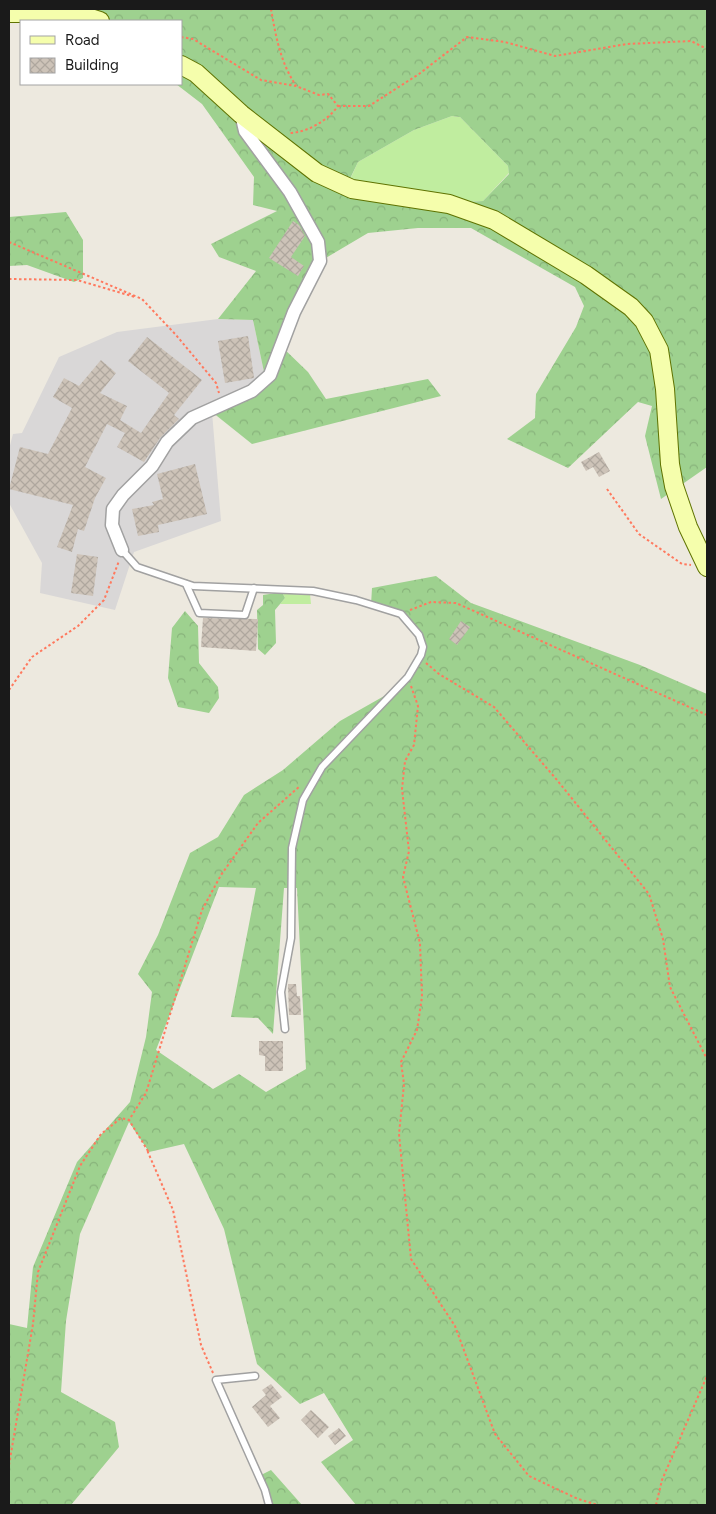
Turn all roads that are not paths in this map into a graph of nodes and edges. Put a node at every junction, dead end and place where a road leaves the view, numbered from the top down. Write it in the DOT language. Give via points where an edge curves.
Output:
graph roads {
  1 [pos="9,13"];
  2 [pos="96,20"];
  3 [pos="182,66"];
  4 [pos="241,114"];
  5 [pos="122,550"];
  6 [pos="706,566"];
  7 [pos="186,584"];
  8 [pos="254,588"];
  9 [pos="285,1029"];
  10 [pos="254,1376"];
  11 [pos="269,1505"];
  1 -- 2 [label="street" via="75,14"];
  3 -- 4 [label="street" via="196,73"];
  4 -- 5 [label="street" via="245,131 290,192 318,242 320,261 294,312 270,375 252,391 192,418 166,442 152,466 113,509 112,525"];
  4 -- 6 [label="street" via="317,173 336,183 368,192 449,204 494,220 586,274 631,307 644,321 658,350 674,486"];
  5 -- 7 [label="lane" via="137,567"];
  7 -- 8 [label="lane"];
  7 -- 8 [label="lane" via="199,613 245,615"];
  8 -- 9 [label="lane" via="313,592 356,600 400,614 419,635 423,647 408,677 322,767 303,800 292,848 291,938 281,992"];
  10 -- 11 [label="lane" via="216,1380"];
}
